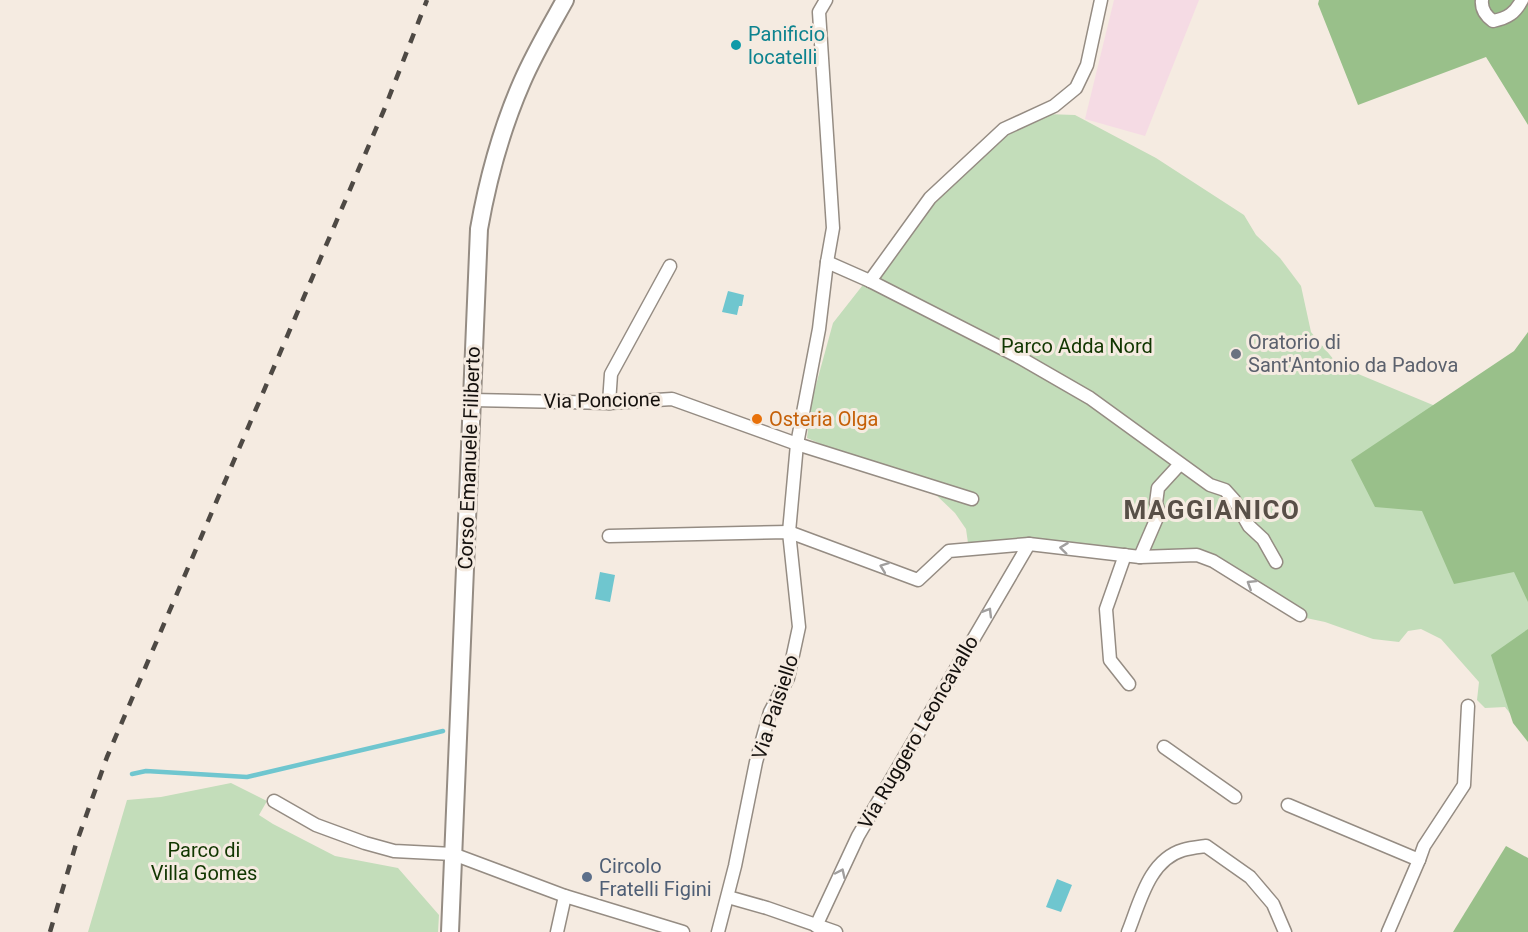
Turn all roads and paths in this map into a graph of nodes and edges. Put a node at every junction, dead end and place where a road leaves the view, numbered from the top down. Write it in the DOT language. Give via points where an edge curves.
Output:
graph roads {
  1 [pos="565,0"];
  2 [pos="826,0"];
  3 [pos="1101,0"];
  4 [pos="1482,0"];
  5 [pos="1522,0"];
  6 [pos="827,262"];
  7 [pos="670,266"];
  8 [pos="870,281"];
  9 [pos="471,400"];
  10 [pos="609,403"];
  11 [pos="797,444"];
  12 [pos="1180,464"];
  13 [pos="972,499"];
  14 [pos="789,532"];
  15 [pos="609,536"];
  16 [pos="1029,544"];
  17 [pos="1125,555"];
  18 [pos="1140,557"];
  19 [pos="1276,562"];
  20 [pos="1300,615"];
  21 [pos="1129,684"];
  22 [pos="1468,706"];
  23 [pos="1164,747"];
  24 [pos="1235,797"];
  25 [pos="274,801"];
  26 [pos="1288,805"];
  27 [pos="453,854"];
  28 [pos="1419,860"];
  29 [pos="565,896"];
  30 [pos="728,897"];
  31 [pos="816,926"];
  32 [pos="450,932"];
  33 [pos="557,932"];
  34 [pos="683,932"];
  35 [pos="718,932"];
  36 [pos="836,932"];
  37 [pos="1128,932"];
  38 [pos="1285,932"];
  39 [pos="1388,932"];
  1 -- 9 [label="main road, Corso Emanuele Filiberto" via="523,80 506,121 489,182 479,229"];
  2 -- 6 [label="street, Via Paisiello" via="819,12 833,228"];
  3 -- 8 [label="street" via="1087,65 1076,88 1054,106 1004,129 930,198"];
  4 -- 5 [label="street" via="1486,16 1493,21 1515,12"];
  6 -- 8 [label="street"];
  6 -- 11 [label="street, Via Paisiello" via="819,329"];
  7 -- 10 [label="street" via="611,374"];
  8 -- 12 [label="street" via="1090,398"];
  9 -- 10 [label="street, Via Poncione"];
  9 -- 27 [label="main road, Corso Emanuele Filiberto"];
  10 -- 11 [label="street, Via Poncione" via="672,399"];
  11 -- 13 [label="street, Via Poncione"];
  11 -- 14 [label="street, Via Paisiello"];
  12 -- 18 [label="street" via="1158,488 1159,513"];
  12 -- 19 [label="street" via="1210,486 1225,490"];
  14 -- 15 [label="street"];
  16 -- 14 [label="street, one-way" via="949,551 918,580"];
  14 -- 30 [label="street, Via Paisiello" via="799,627 788,678 770,712 756,762"];
  17 -- 16 [label="street, one-way"];
  31 -- 16 [label="street, Via Ruggero Leoncavallo, one-way" via="858,836"];
  17 -- 18 [label="street"];
  17 -- 21 [label="street" via="1106,609 1110,660"];
  20 -- 18 [label="street, one-way" via="1197,555"];
  22 -- 28 [label="street" via="1464,785"];
  23 -- 24 [label="street"];
  25 -- 27 [label="street" via="316,825 365,843 394,851"];
  26 -- 28 [label="street"];
  27 -- 29 [label="street"];
  27 -- 32 [label="main road, Corso Emanuele Filiberto"];
  28 -- 39 [label="street"];
  29 -- 33 [label="street"];
  29 -- 34 [label="street"];
  30 -- 31 [label="street"];
  30 -- 35 [label="street, Via Paisiello"];
  31 -- 36 [label="street"];
  37 -- 38 [label="street" via="1151,874 1168,857 1206,846 1250,877 1273,904"];
}
